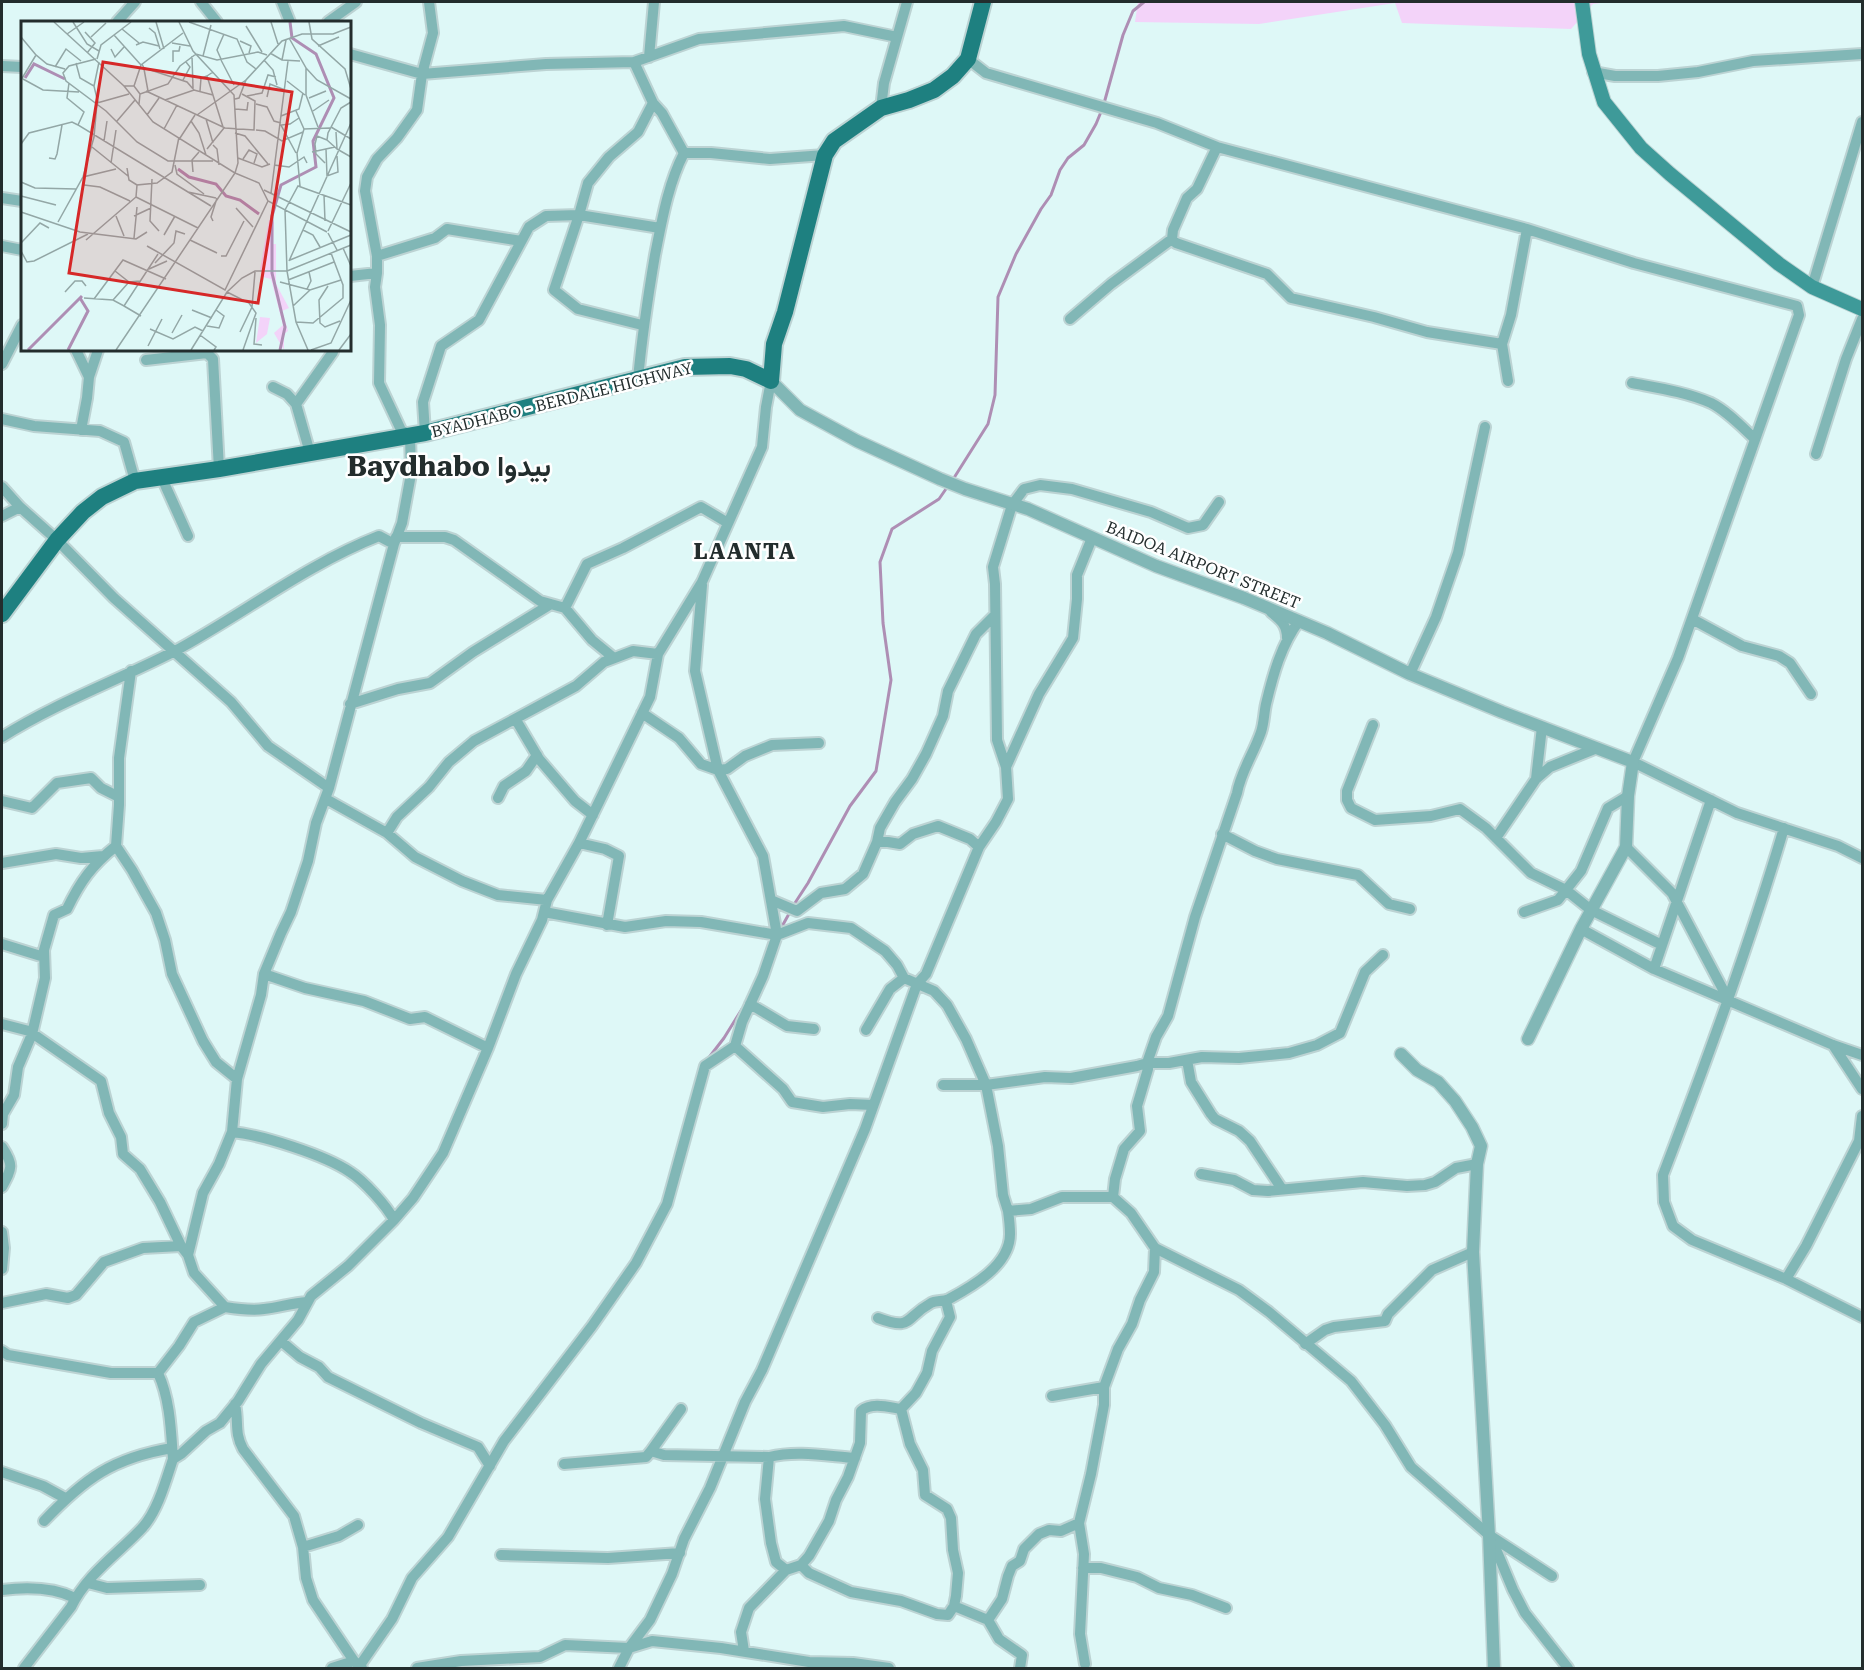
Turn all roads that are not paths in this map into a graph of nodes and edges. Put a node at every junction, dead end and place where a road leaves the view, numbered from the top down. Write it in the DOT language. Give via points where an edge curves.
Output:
graph roads {
  1 [pos="135,2"];
  2 [pos="201,2"];
  3 [pos="282,2"];
  4 [pos="357,2"];
  5 [pos="429,2"];
  6 [pos="654,2"];
  7 [pos="907,2"];
  8 [pos="983,2"];
  9 [pos="1582,2"];
  10 [pos="118,21"];
  11 [pos="216,21"];
  12 [pos="290,21"];
  13 [pos="329,21"];
  14 [pos="897,37"];
  15 [pos="351,54"];
  16 [pos="1863,54"];
  17 [pos="649,57"];
  18 [pos="968,58"];
  19 [pos="634,62"];
  20 [pos="2,66"];
  21 [pos="21,67"];
  22 [pos="1593,72"];
  23 [pos="422,74"];
  24 [pos="653,103"];
  25 [pos="880,108"];
  26 [pos="1863,122"];
  27 [pos="1217,147"];
  28 [pos="684,153"];
  29 [pos="825,155"];
  30 [pos="2,198"];
  31 [pos="21,201"];
  32 [pos="579,215"];
  33 [pos="660,228"];
  34 [pos="1527,229"];
  35 [pos="1172,238"];
  36 [pos="521,241"];
  37 [pos="2,246"];
  38 [pos="21,250"];
  39 [pos="377,256"];
  40 [pos="377,273"];
  41 [pos="351,276"];
  42 [pos="1812,287"];
  43 [pos="1863,309"];
  44 [pos="1070,319"];
  45 [pos="1863,319"];
  46 [pos="642,325"];
  47 [pos="21,327"];
  48 [pos="1502,344"];
  49 [pos="76,351"];
  50 [pos="98,351"];
  51 [pos="333,352"];
  52 [pos="146,360"];
  53 [pos="2,364"];
  54 [pos="89,377"];
  55 [pos="638,379"];
  56 [pos="771,381"];
  57 [pos="1508,381"];
  58 [pos="1632,383"];
  59 [pos="273,387"];
  60 [pos="296,404"];
  61 [pos="2,419"];
  62 [pos="1485,427"];
  63 [pos="81,430"];
  64 [pos="418,434"];
  65 [pos="1755,439"];
  66 [pos="310,453"];
  67 [pos="1816,454"];
  68 [pos="219,469"];
  69 [pos="161,476"];
  70 [pos="135,481"];
  71 [pos="2,487"];
  72 [pos="1220,502"];
  73 [pos="1012,505"];
  74 [pos="20,507"];
  75 [pos="2,516"];
  76 [pos="728,523"];
  77 [pos="188,537"];
  78 [pos="1092,538"];
  79 [pos="57,540"];
  80 [pos="395,541"];
  81 [pos="702,582"];
  82 [pos="551,604"];
  83 [pos="1265,607"];
  84 [pos="565,608"];
  85 [pos="2,614"];
  86 [pos="995,615"];
  87 [pos="1692,620"];
  88 [pos="1299,621"];
  89 [pos="1287,638"];
  90 [pos="173,651"];
  91 [pos="658,654"];
  92 [pos="614,658"];
  93 [pos="132,671"];
  94 [pos="1410,674"];
  95 [pos="1811,694"];
  96 [pos="350,704"];
  97 [pos="642,713"];
  98 [pos="516,720"];
  99 [pos="1373,725"];
  100 [pos="1542,727"];
  101 [pos="2,737"];
  102 [pos="819,743"];
  103 [pos="1597,748"];
  104 [pos="537,755"];
  105 [pos="1633,762"];
  106 [pos="1006,767"];
  107 [pos="718,770"];
  108 [pos="1536,779"];
  109 [pos="327,793"];
  110 [pos="1628,796"];
  111 [pos="119,797"];
  112 [pos="498,798"];
  113 [pos="1711,800"];
  114 [pos="2,801"];
  115 [pos="593,815"];
  116 [pos="1784,828"];
  117 [pos="387,832"];
  118 [pos="1222,834"];
  119 [pos="1496,838"];
  120 [pos="877,842"];
  121 [pos="579,843"];
  122 [pos="116,846"];
  123 [pos="979,847"];
  124 [pos="1626,847"];
  125 [pos="103,856"];
  126 [pos="1863,858"];
  127 [pos="2,863"];
  128 [pos="1566,890"];
  129 [pos="547,900"];
  130 [pos="771,900"];
  131 [pos="1677,902"];
  132 [pos="1410,909"];
  133 [pos="1591,910"];
  134 [pos="797,911"];
  135 [pos="544,912"];
  136 [pos="1524,912"];
  137 [pos="808,923"];
  138 [pos="607,925"];
  139 [pos="1581,929"];
  140 [pos="777,935"];
  141 [pos="2,944"];
  142 [pos="1662,945"];
  143 [pos="1383,955"];
  144 [pos="44,957"];
  145 [pos="1654,969"];
  146 [pos="264,974"];
  147 [pos="904,978"];
  148 [pos="917,984"];
  149 [pos="1729,1000"];
  150 [pos="750,1004"];
  151 [pos="2,1024"];
  152 [pos="814,1029"];
  153 [pos="866,1030"];
  154 [pos="32,1034"];
  155 [pos="1528,1039"];
  156 [pos="1833,1045"];
  157 [pos="735,1046"];
  158 [pos="488,1048"];
  159 [pos="1401,1054"];
  160 [pos="1863,1055"];
  161 [pos="1187,1060"];
  162 [pos="1147,1063"];
  163 [pos="237,1079"];
  164 [pos="943,1084"];
  165 [pos="986,1085"];
  166 [pos="1863,1089"];
  167 [pos="873,1105"];
  168 [pos="1863,1116"];
  169 [pos="2,1124"];
  170 [pos="232,1132"];
  171 [pos="1861,1142"];
  172 [pos="2,1147"];
  173 [pos="1477,1164"];
  174 [pos="1201,1174"];
  175 [pos="2,1187"];
  176 [pos="1282,1189"];
  177 [pos="1113,1197"];
  178 [pos="1008,1211"];
  179 [pos="394,1220"];
  180 [pos="2,1232"];
  181 [pos="1155,1248"];
  182 [pos="185,1250"];
  183 [pos="1473,1252"];
  184 [pos="2,1269"];
  185 [pos="1786,1279"];
  186 [pos="946,1301"];
  187 [pos="307,1302"];
  188 [pos="2,1303"];
  189 [pos="225,1307"];
  190 [pos="1863,1317"];
  191 [pos="878,1318"];
  192 [pos="281,1341"];
  193 [pos="1305,1344"];
  194 [pos="2,1351"];
  195 [pos="158,1373"];
  196 [pos="1104,1387"];
  197 [pos="1052,1396"];
  198 [pos="235,1404"];
  199 [pos="681,1408"];
  200 [pos="902,1409"];
  201 [pos="651,1451"];
  202 [pos="172,1453"];
  203 [pos="723,1457"];
  204 [pos="769,1457"];
  205 [pos="855,1458"];
  206 [pos="564,1464"];
  207 [pos="490,1466"];
  208 [pos="2,1472"];
  209 [pos="65,1498"];
  210 [pos="44,1521"];
  211 [pos="1079,1522"];
  212 [pos="358,1526"];
  213 [pos="1490,1535"];
  214 [pos="303,1547"];
  215 [pos="680,1553"];
  216 [pos="501,1554"];
  217 [pos="801,1565"];
  218 [pos="1083,1568"];
  219 [pos="786,1570"];
  220 [pos="1552,1576"];
  221 [pos="88,1583"];
  222 [pos="200,1585"];
  223 [pos="2,1590"];
  224 [pos="75,1598"];
  225 [pos="954,1606"];
  226 [pos="1226,1608"];
  227 [pos="988,1620"];
  228 [pos="629,1648"];
  229 [pos="744,1651"];
  230 [pos="1085,1664"];
  231 [pos="358,1666"];
  232 [pos="24,1668"];
  233 [pos="332,1668"];
  234 [pos="417,1668"];
  235 [pos="619,1668"];
  236 [pos="890,1668"];
  237 [pos="1020,1668"];
  238 [pos="1494,1668"];
  239 [pos="1568,1668"];
  1 -- 10 [label="street"];
  2 -- 11 [label="street"];
  3 -- 12 [label="street"];
  4 -- 13 [label="street"];
  5 -- 23 [label="street" via="433,33"];
  6 -- 17 [label="street"];
  7 -- 14 [label="street"];
  8 -- 18 [label="main road"];
  9 -- 22 [label="main road"];
  14 -- 17 [label="street" via="844,26 699,39"];
  14 -- 25 [label="street"];
  15 -- 23 [label="street"];
  16 -- 22 [label="street" via="1753,61 1658,76"];
  17 -- 19 [label="street"];
  18 -- 25 [label="main road" via="934,90"];
  18 -- 27 [label="street" via="986,73 1157,123"];
  19 -- 23 [label="street"];
  19 -- 24 [label="street"];
  20 -- 21 [label="street"];
  22 -- 42 [label="main road" via="1604,102 1641,148"];
  23 -- 39 [label="street" via="417,110 366,177"];
  24 -- 28 [label="street"];
  24 -- 32 [label="street" via="638,132 609,157 588,183"];
  25 -- 29 [label="main road" via="834,141"];
  26 -- 42 [label="street"];
  27 -- 34 [label="street"];
  27 -- 35 [label="street" via="1197,189 1187,198"];
  28 -- 29 [label="street" via="770,159"];
  28 -- 33 [label="street" via="673,174"];
  29 -- 56 [label="main road" via="774,344"];
  30 -- 31 [label="street"];
  32 -- 33 [label="street"];
  32 -- 36 [label="street" via="546,216 529,227"];
  32 -- 46 [label="street" via="554,290 578,309"];
  33 -- 46 [label="street"];
  34 -- 48 [label="street"];
  34 -- 65 [label="street" via="1634,263 1797,306 1799,315"];
  35 -- 44 [label="street"];
  35 -- 48 [label="street" via="1176,243 1267,274 1291,298 1427,332"];
  36 -- 39 [label="street" via="447,229 435,238"];
  36 -- 64 [label="street" via="479,320 441,346 423,402"];
  37 -- 38 [label="street"];
  39 -- 40 [label="street"];
  40 -- 41 [label="street"];
  40 -- 64 [label="street" via="380,383 401,430"];
  42 -- 43 [label="main road"];
  45 -- 67 [label="street"];
  46 -- 55 [label="street"];
  47 -- 53 [label="street"];
  48 -- 57 [label="street"];
  49 -- 54 [label="street"];
  50 -- 54 [label="street"];
  51 -- 60 [label="street"];
  52 -- 68 [label="street" via="207,353 213,359"];
  54 -- 63 [label="street"];
  55 -- 56 [label="main road, BYADHABO - BERDALE HIGHWAY" via="685,367 730,366"];
  55 -- 64 [label="main road, BYADHABO - BERDALE HIGHWAY"];
  56 -- 73 [label="street, BAIDOA AIRPORT STREET" via="800,410 856,441 940,479"];
  56 -- 76 [label="street" via="762,447"];
  58 -- 65 [label="street" via="1712,404"];
  59 -- 60 [label="street"];
  60 -- 66 [label="street"];
  61 -- 63 [label="street"];
  62 -- 94 [label="street" via="1458,553 1436,617"];
  63 -- 70 [label="street" via="100,431 124,442"];
  64 -- 66 [label="main road, BYADHABO - BERDALE HIGHWAY"];
  64 -- 80 [label="street" via="402,523"];
  65 -- 87 [label="street"];
  66 -- 68 [label="main road, BYADHABO - BERDALE HIGHWAY"];
  68 -- 69 [label="main road, BYADHABO - BERDALE HIGHWAY"];
  69 -- 70 [label="main road, BYADHABO - BERDALE HIGHWAY"];
  69 -- 77 [label="street"];
  70 -- 79 [label="main road, BYADHABO - BERDALE HIGHWAY" via="102,497"];
  71 -- 74 [label="street"];
  72 -- 73 [label="street" via="1203,525 1188,528 1151,512 1072,489 1040,485 1024,489"];
  73 -- 78 [label="street, BAIDOA AIRPORT STREET"];
  73 -- 86 [label="street" via="993,567"];
  74 -- 75 [label="street"];
  74 -- 79 [label="street"];
  76 -- 81 [label="street"];
  76 -- 84 [label="street" via="701,507 587,564"];
  78 -- 83 [label="street, BAIDOA AIRPORT STREET"];
  78 -- 106 [label="street" via="1077,574 1073,638 1039,694"];
  79 -- 85 [label="main road, BYADHABO - BERDALE HIGHWAY"];
  79 -- 90 [label="street"];
  80 -- 82 [label="street" via="446,537 454,540 540,601"];
  80 -- 90 [label="street" via="379,536 338,553"];
  80 -- 96 [label="street"];
  81 -- 91 [label="street"];
  81 -- 107 [label="street" via="695,671"];
  82 -- 84 [label="street"];
  82 -- 96 [label="street" via="482,645 430,683 398,688"];
  83 -- 88 [label="street, BAIDOA AIRPORT STREET"];
  83 -- 89 [label="street" via="1283,621"];
  84 -- 92 [label="street" via="592,640"];
  86 -- 106 [label="street" via="997,740"];
  86 -- 120 [label="street" via="976,633 948,691 943,716 926,754 880,828"];
  87 -- 95 [label="street" via="1742,646 1779,656 1790,663"];
  87 -- 105 [label="street"];
  88 -- 89 [label="street"];
  88 -- 94 [label="street, BAIDOA AIRPORT STREET"];
  89 -- 118 [label="street" via="1262,729 1240,776"];
  90 -- 93 [label="street"];
  90 -- 109 [label="street" via="231,702 268,746"];
  91 -- 92 [label="street" via="633,651"];
  91 -- 97 [label="street" via="650,696"];
  92 -- 98 [label="street" via="576,686"];
  93 -- 101 [label="street" via="32,718"];
  93 -- 111 [label="street" via="119,758"];
  94 -- 100 [label="street, BAIDOA AIRPORT STREET"];
  96 -- 109 [label="street"];
  97 -- 107 [label="street" via="679,738 700,764"];
  97 -- 115 [label="street"];
  98 -- 104 [label="street"];
  98 -- 117 [label="street" via="474,741 449,762"];
  99 -- 119 [label="street" via="1347,790 1351,808 1375,820 1431,816 1460,809"];
  100 -- 103 [label="street, BAIDOA AIRPORT STREET"];
  100 -- 108 [label="street"];
  102 -- 107 [label="street" via="772,745"];
  103 -- 105 [label="street, BAIDOA AIRPORT STREET"];
  103 -- 108 [label="street" via="1550,767"];
  104 -- 112 [label="street" via="526,771 504,786"];
  104 -- 115 [label="street" via="575,801"];
  105 -- 110 [label="street"];
  105 -- 113 [label="street"];
  106 -- 123 [label="street" via="1008,799"];
  107 -- 130 [label="street" via="763,856"];
  108 -- 119 [label="street"];
  109 -- 117 [label="street"];
  109 -- 146 [label="street" via="291,912"];
  110 -- 124 [label="street"];
  110 -- 128 [label="street" via="1608,808 1581,871"];
  111 -- 114 [label="street" via="91,778 57,783 32,808"];
  111 -- 122 [label="street"];
  113 -- 116 [label="street"];
  113 -- 131 [label="street"];
  115 -- 121 [label="street"];
  116 -- 126 [label="street"];
  116 -- 149 [label="street"];
  117 -- 129 [label="street" via="415,857 462,881 498,895"];
  118 -- 132 [label="street" via="1278,859 1358,875 1389,904"];
  118 -- 162 [label="street" via="1168,1016"];
  119 -- 128 [label="street" via="1531,873"];
  120 -- 123 [label="street" via="900,844 913,834 938,826 970,839"];
  120 -- 134 [label="street" via="863,874 845,889 821,893"];
  121 -- 129 [label="street"];
  121 -- 138 [label="street" via="619,856"];
  122 -- 125 [label="street"];
  122 -- 163 [label="street" via="156,914 172,974 203,1041 216,1062"];
  123 -- 148 [label="street" via="926,974"];
  124 -- 131 [label="street"];
  124 -- 133 [label="street"];
  125 -- 127 [label="street" via="56,854"];
  125 -- 144 [label="street" via="78,885 67,909 54,915"];
  128 -- 133 [label="street"];
  128 -- 136 [label="street" via="1558,900"];
  129 -- 135 [label="street"];
  130 -- 134 [label="street"];
  130 -- 140 [label="street"];
  131 -- 142 [label="street"];
  131 -- 149 [label="street"];
  133 -- 139 [label="street"];
  133 -- 142 [label="street"];
  134 -- 137 [label="street"];
  135 -- 138 [label="street"];
  135 -- 158 [label="street"];
  137 -- 140 [label="street"];
  137 -- 147 [label="street" via="851,928 885,951"];
  138 -- 140 [label="street" via="701,922"];
  139 -- 145 [label="street"];
  139 -- 155 [label="street"];
  140 -- 150 [label="street"];
  141 -- 144 [label="street"];
  142 -- 145 [label="street"];
  143 -- 161 [label="street" via="1365,972 1340,1033 1289,1053"];
  144 -- 154 [label="street" via="45,978"];
  145 -- 149 [label="street"];
  146 -- 158 [label="street" via="364,1001 411,1019 425,1017"];
  146 -- 163 [label="street"];
  147 -- 148 [label="street"];
  147 -- 153 [label="street" via="890,989"];
  148 -- 165 [label="street" via="934,991 947,1005"];
  148 -- 167 [label="street"];
  149 -- 156 [label="street"];
  149 -- 185 [label="street" via="1663,1174 1665,1202 1673,1226 1692,1240"];
  150 -- 152 [label="street" via="787,1026"];
  150 -- 157 [label="street"];
  151 -- 154 [label="street"];
  154 -- 169 [label="street"];
  154 -- 182 [label="street" via="101,1081 123,1154 140,1169"];
  156 -- 160 [label="street"];
  156 -- 166 [label="street"];
  157 -- 167 [label="street" via="792,1102 823,1107"];
  157 -- 207 [label="street" via="705,1066 667,1204 636,1263 504,1441"];
  158 -- 179 [label="street" via="443,1153"];
  159 -- 173 [label="street" via="1417,1070 1438,1082 1455,1101 1481,1146"];
  161 -- 162 [label="street"];
  161 -- 176 [label="street" via="1191,1082 1215,1119 1250,1141"];
  162 -- 165 [label="street" via="1071,1078 1045,1077"];
  162 -- 177 [label="street" via="1137,1106 1140,1131 1124,1149"];
  163 -- 170 [label="street"];
  164 -- 165 [label="street"];
  165 -- 178 [label="street"];
  167 -- 203 [label="street"];
  168 -- 171 [label="street"];
  170 -- 179 [label="street" via="328,1160 352,1173"];
  170 -- 182 [label="street" via="203,1193"];
  171 -- 185 [label="street"];
  172 -- 175 [label="street" via="11,1161"];
  173 -- 176 [label="street" via="1456,1168 1425,1185 1363,1182"];
  173 -- 183 [label="street"];
  174 -- 176 [label="street" via="1234,1180 1253,1190"];
  177 -- 178 [label="street" via="1062,1197 1031,1209"];
  177 -- 181 [label="street" via="1131,1213"];
  178 -- 186 [label="street" via="1011,1236 1007,1250 980,1281"];
  179 -- 187 [label="street"];
  180 -- 184 [label="street"];
  181 -- 193 [label="street" via="1239,1290"];
  181 -- 196 [label="street" via="1154,1272"];
  182 -- 188 [label="street" via="143,1248 104,1262 76,1295 68,1298 46,1294"];
  182 -- 189 [label="street" via="194,1273"];
  183 -- 193 [label="street" via="1432,1270 1385,1321 1334,1327"];
  183 -- 213 [label="street"];
  185 -- 190 [label="street"];
  186 -- 191 [label="street" via="932,1302 909,1321 897,1325"];
  186 -- 200 [label="street" via="950,1317 946,1329 932,1351 922,1383"];
  187 -- 189 [label="street" via="265,1309"];
  187 -- 192 [label="street"];
  189 -- 195 [label="street" via="194,1322"];
  192 -- 198 [label="street"];
  192 -- 207 [label="street" via="327,1377 478,1447"];
  193 -- 213 [label="street" via="1351,1381 1411,1467"];
  194 -- 195 [label="street" via="111,1373"];
  195 -- 202 [label="street" via="170,1419"];
  196 -- 197 [label="street"];
  196 -- 211 [label="street" via="1104,1405"];
  198 -- 202 [label="street" via="220,1423 181,1454"];
  198 -- 214 [label="street" via="236,1437 294,1516"];
  199 -- 201 [label="street"];
  200 -- 205 [label="street" via="866,1406 861,1411 860,1443"];
  200 -- 225 [label="street" via="910,1444 922,1470 925,1495 947,1509 951,1518 958,1573"];
  201 -- 203 [label="street"];
  201 -- 206 [label="street" via="646,1457"];
  202 -- 209 [label="street" via="146,1453 114,1464"];
  202 -- 221 [label="street" via="162,1491 145,1525"];
  203 -- 204 [label="street"];
  203 -- 215 [label="street"];
  204 -- 205 [label="street" via="804,1454"];
  204 -- 219 [label="street" via="765,1499 771,1543 776,1562"];
  205 -- 217 [label="street" via="829,1521"];
  207 -- 231 [label="street" via="448,1537 412,1578 392,1619"];
  208 -- 209 [label="street"];
  209 -- 210 [label="street"];
  211 -- 218 [label="street"];
  211 -- 227 [label="street" via="1061,1531 1039,1534 1024,1549 1020,1561 1012,1566 1002,1599"];
  212 -- 214 [label="street"];
  213 -- 220 [label="street"];
  213 -- 238 [label="street"];
  213 -- 239 [label="street" via="1525,1613"];
  214 -- 231 [label="street" via="313,1600"];
  215 -- 216 [label="street" via="608,1558"];
  215 -- 228 [label="street" via="650,1620"];
  217 -- 219 [label="street"];
  217 -- 225 [label="street" via="808,1573 851,1592 937,1614 948,1615"];
  218 -- 226 [label="street" via="1137,1577 1159,1588"];
  218 -- 230 [label="street" via="1080,1634"];
  219 -- 229 [label="street" via="748,1608 741,1632"];
  221 -- 222 [label="street" via="107,1588"];
  221 -- 224 [label="street"];
  223 -- 224 [label="street" via="62,1591"];
  224 -- 232 [label="street"];
  225 -- 227 [label="street"];
  227 -- 237 [label="street" via="999,1639 1022,1655"];
  228 -- 229 [label="street" via="652,1641"];
  228 -- 234 [label="street" via="565,1645 540,1656"];
  228 -- 235 [label="street"];
  229 -- 236 [label="street" via="809,1662"];
  231 -- 233 [label="street"];
}
